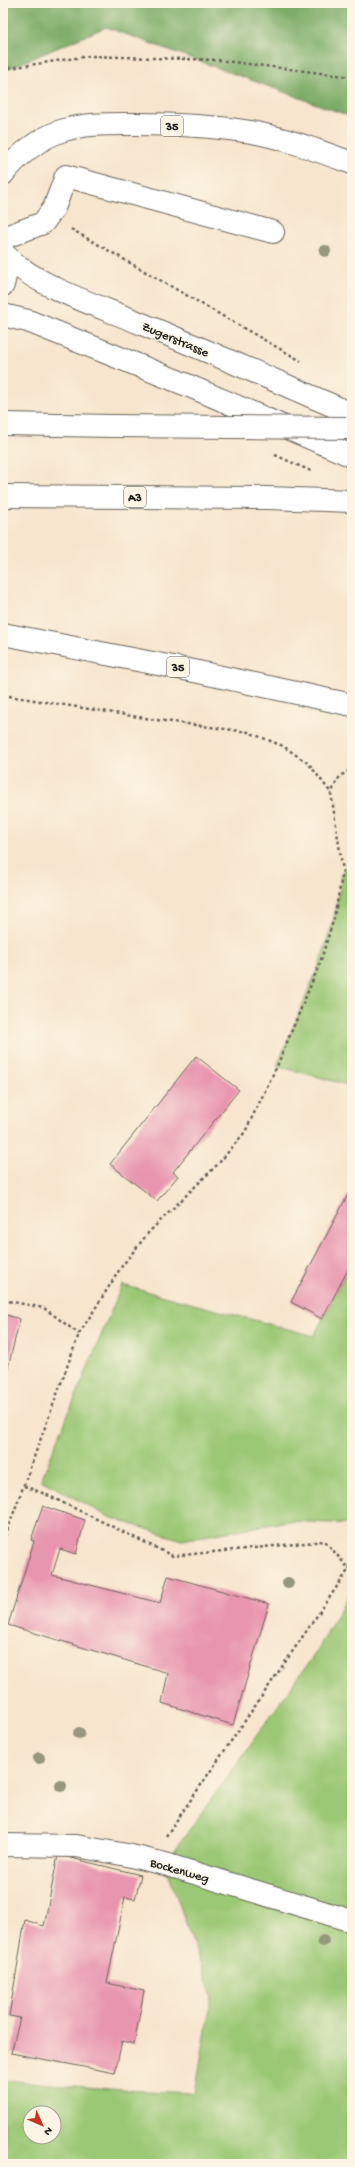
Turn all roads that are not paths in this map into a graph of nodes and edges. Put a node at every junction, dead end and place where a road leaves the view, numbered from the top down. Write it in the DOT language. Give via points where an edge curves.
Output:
graph roads {
  1 [pos="352,163"];
  2 [pos="3,174"];
  3 [pos="273,232"];
  4 [pos="4,248"];
  5 [pos="3,285"];
  6 [pos="3,315"];
  7 [pos="352,414"];
  8 [pos="3,424"];
  9 [pos="352,428"];
  10 [pos="352,456"];
  11 [pos="3,496"];
  12 [pos="352,500"];
  13 [pos="3,634"];
  14 [pos="352,705"];
  15 [pos="3,1845"];
  16 [pos="352,1921"];
  1 -- 2 [label="main road, 35" via="284,140 251,132 111,124 87,125 60,132 30,148"];
  3 -- 4 [label="main road" via="66,176 54,208 43,223"];
  4 -- 5 [label="main road" via="6,272"];
  4 -- 7 [label="main road, Zugerstrasse" via="20,270 55,287"];
  6 -- 10 [label="main road" via="28,321 165,376"];
  8 -- 9 [label="main road, bridge"];
  11 -- 12 [label="main road, A3"];
  13 -- 14 [label="main road, 35" via="194,670"];
  15 -- 16 [label="main road, Bockenweg" via="76,1846 150,1860"];
}
